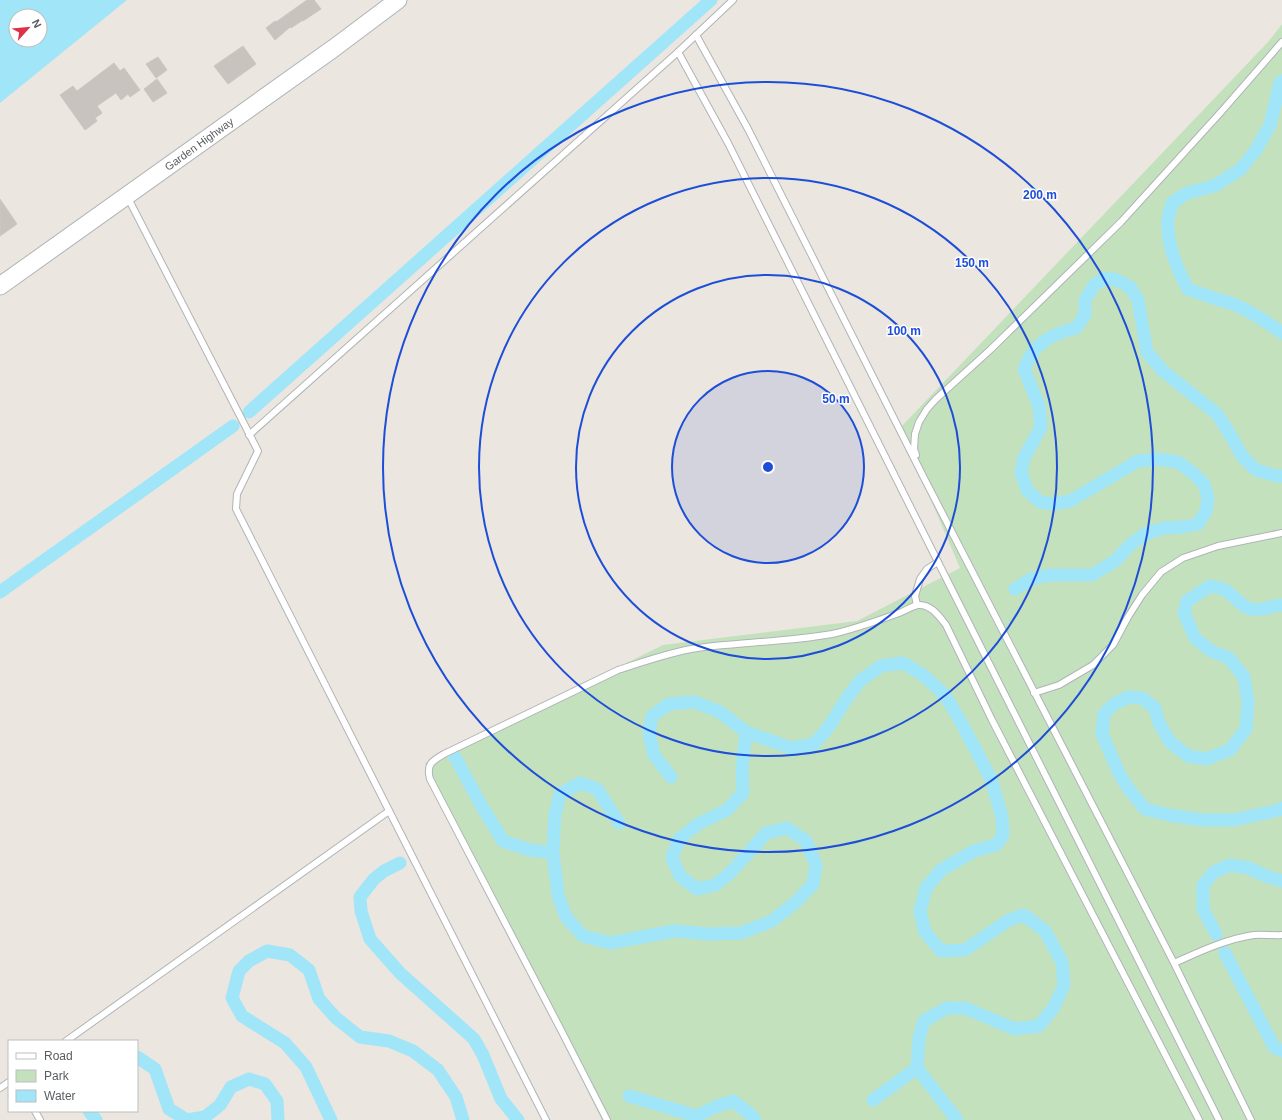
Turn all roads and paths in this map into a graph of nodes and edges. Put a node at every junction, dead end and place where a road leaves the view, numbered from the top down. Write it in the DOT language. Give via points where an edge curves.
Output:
graph roads {
  1 [pos="398,0"];
  2 [pos="733,0"];
  3 [pos="696,35"];
  4 [pos="1282,42"];
  5 [pos="678,52"];
  6 [pos="126,196"];
  7 [pos="0,286"];
  8 [pos="249,434"];
  9 [pos="924,478"];
  10 [pos="1282,533"];
  11 [pos="938,562"];
  12 [pos="917,605"];
  13 [pos="1034,694"];
  14 [pos="389,811"];
  15 [pos="1282,935"];
  16 [pos="1174,964"];
  17 [pos="67,1040"];
  18 [pos="546,1120"];
  19 [pos="607,1120"];
  20 [pos="1199,1120"];
  21 [pos="1219,1120"];
  22 [pos="1251,1120"];
  1 -- 6 [label="main road, Garden Highway"];
  2 -- 3 [label="lane"];
  3 -- 5 [label="lane"];
  3 -- 9 [label="lane" via="748,129"];
  4 -- 9 [label="lane" via="1121,222 990,350 936,398 919,422 915,434 914,449"];
  5 -- 8 [label="lane"];
  5 -- 11 [label="lane" via="728,143"];
  6 -- 7 [label="main road, Garden Highway"];
  6 -- 8 [label="lane"];
  8 -- 14 [label="lane" via="258,451 237,494 236,509"];
  9 -- 13 [label="lane"];
  10 -- 13 [label="lane" via="1218,546 1184,558 1161,572 1142,595 1113,646 1093,665 1059,685"];
  11 -- 12 [label="lane" via="927,569 920,578 915,596"];
  11 -- 21 [label="lane"];
  12 -- 19 [label="lane" via="864,626 833,633 792,640 696,648 639,663 618,670 444,754 429,765 430,779"];
  12 -- 20 [label="lane" via="927,606 937,613 946,625 992,720"];
  13 -- 16 [label="lane"];
  14 -- 17 [label="lane"];
  14 -- 18 [label="lane"];
  15 -- 16 [label="lane" via="1255,935 1236,939 1213,946"];
  16 -- 22 [label="lane"];
}
